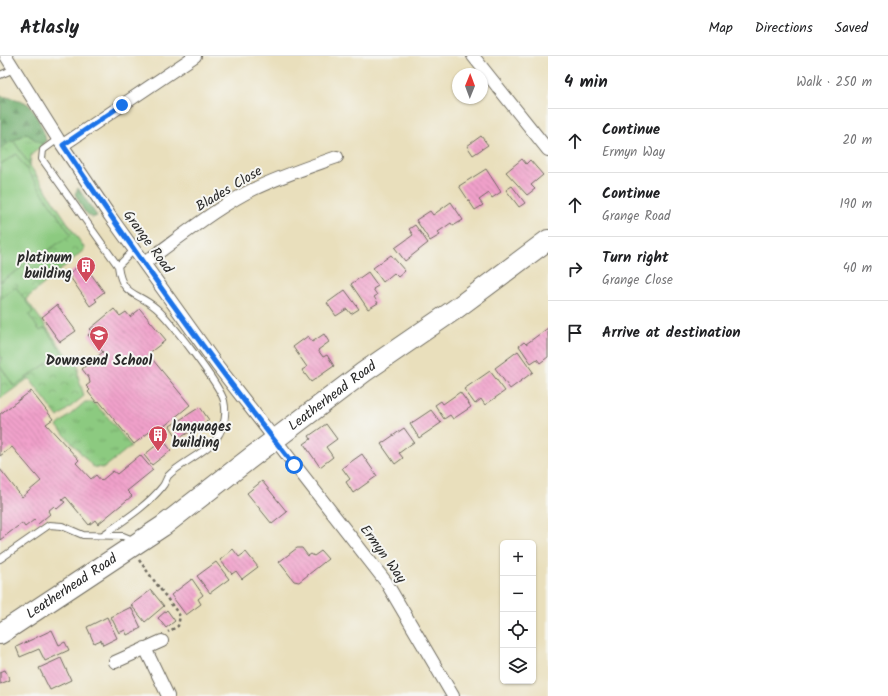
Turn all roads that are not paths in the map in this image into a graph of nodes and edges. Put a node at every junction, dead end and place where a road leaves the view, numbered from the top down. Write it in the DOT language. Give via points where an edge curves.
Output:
graph roads {
  1 [pos="6,56"];
  2 [pos="195,56"];
  3 [pos="473,56"];
  4 [pos="14,69"];
  5 [pos="0,75"];
  6 [pos="60,142"];
  7 [pos="548,150"];
  8 [pos="337,157"];
  9 [pos="548,240"];
  10 [pos="134,250"];
  11 [pos="144,263"];
  12 [pos="118,266"];
  13 [pos="275,439"];
  14 [pos="104,535"];
  15 [pos="138,551"];
  16 [pos="0,559"];
  17 [pos="0,634"];
  18 [pos="162,641"];
  19 [pos="145,648"];
  20 [pos="116,662"];
  21 [pos="168,696"];
  22 [pos="452,696"];
  1 -- 4 [label="street, Grange Road"];
  2 -- 6 [label="street"];
  3 -- 7 [label="street"];
  4 -- 5 [label="lane"];
  4 -- 6 [label="street, Grange Road"];
  6 -- 10 [label="street, Grange Road"];
  6 -- 12 [label="lane" via="43,150 42,159"];
  8 -- 11 [label="street, Blades Close" via="253,189"];
  9 -- 13 [label="highway, Leatherhead Road"];
  10 -- 11 [label="street, Grange Road"];
  10 -- 12 [label="lane"];
  11 -- 13 [label="street, Grange Road" via="217,365"];
  12 -- 14 [label="lane" via="120,278 129,292 156,308 194,354 217,387 224,401 225,413 224,426 216,440 169,476 162,487 133,514"];
  13 -- 15 [label="highway, Leatherhead Road"];
  13 -- 22 [label="street, Ermyn Way" via="386,582"];
  14 -- 15 [label="lane" via="123,536"];
  14 -- 16 [label="lane" via="83,535 62,526 49,525"];
  15 -- 17 [label="highway, Leatherhead Road"];
  18 -- 19 [label="street"];
  19 -- 20 [label="street"];
  19 -- 21 [label="street"];
}
